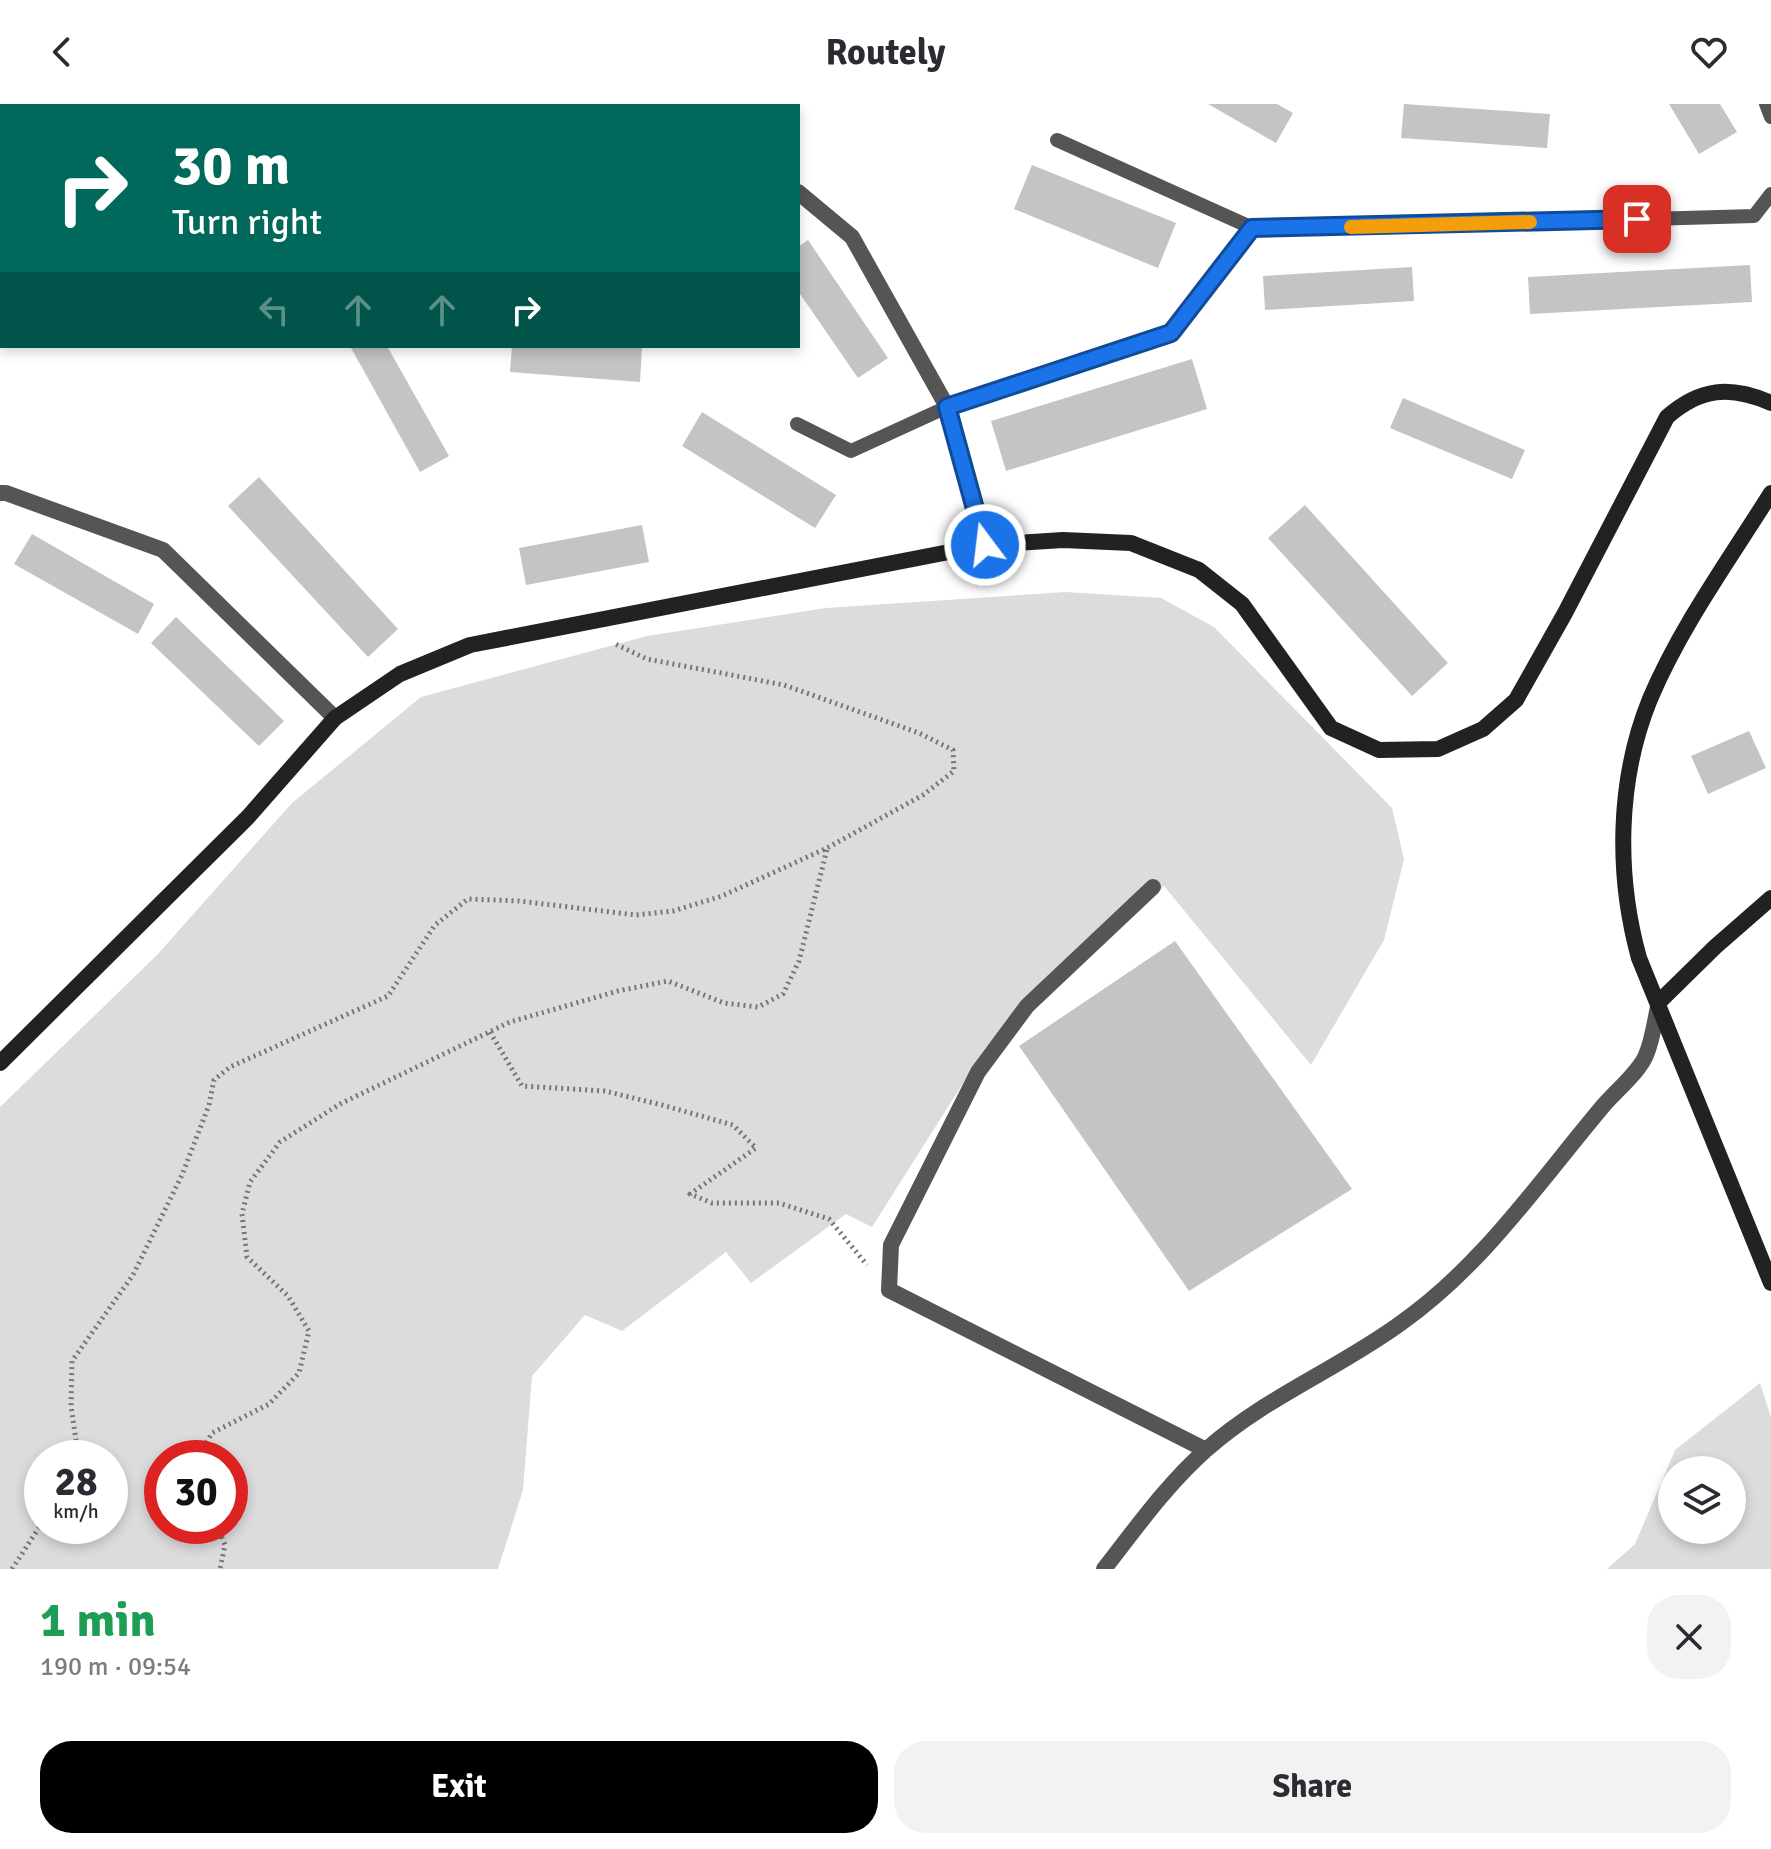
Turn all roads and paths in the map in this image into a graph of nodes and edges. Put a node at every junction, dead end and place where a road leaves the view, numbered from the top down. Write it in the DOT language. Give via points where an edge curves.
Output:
graph roads {
  1 [pos="1766,104"];
  2 [pos="1771,117"];
  3 [pos="1057,140"];
  4 [pos="800,194"];
  5 [pos="1771,194"];
  6 [pos="1252,228"];
  7 [pos="1771,403"];
  8 [pos="947,407"];
  9 [pos="797,424"];
  10 [pos="0,493"];
  11 [pos="1771,493"];
  12 [pos="985,545"];
  13 [pos="610,641"];
  14 [pos="335,718"];
  15 [pos="827,848"];
  16 [pos="1153,887"];
  17 [pos="1771,898"];
  18 [pos="1659,1002"];
  19 [pos="490,1032"];
  20 [pos="0,1063"];
  21 [pos="1771,1283"];
  22 [pos="889,1290"];
  23 [pos="76,1440"];
  24 [pos="208,1440"];
  25 [pos="1206,1450"];
  26 [pos="28,1544"];
  27 [pos="225,1544"];
  28 [pos="12,1569"];
  29 [pos="220,1569"];
  30 [pos="1104,1569"];
  1 -- 2 [label="lane"];
  3 -- 6 [label="lane"];
  4 -- 8 [label="street" via="852,237"];
  5 -- 6 [label="lane" via="1754,216"];
  6 -- 8 [label="lane" via="1171,333"];
  7 -- 12 [label="street" via="1754,395 1708,392 1667,417 1516,700 1483,729 1438,749 1379,750 1331,728 1242,604 1199,570 1131,543"];
  8 -- 9 [label="lane" via="851,451"];
  8 -- 12 [label="street"];
  10 -- 14 [label="street" via="163,550"];
  11 -- 18 [label="street" via="1683,631 1649,702 1633,763 1625,813 1625,888 1639,958"];
  12 -- 14 [label="street" via="470,645 400,674"];
  13 -- 15 [label="path" via="647,659 784,685 953,750 954,771 923,795"];
  14 -- 20 [label="street" via="248,817"];
  15 -- 19 [label="path" via="799,961 783,994 758,1007 724,1003 668,981 618,991"];
  15 -- 23 [label="path" via="722,896 673,911 636,915 468,899 435,925 388,996 230,1067 214,1080 182,1175 133,1275 72,1361"];
  16 -- 22 [label="street" via="1027,1006 978,1072 891,1245"];
  17 -- 18 [label="street"];
  18 -- 21 [label="street"];
  18 -- 25 [label="street" via="1646,1058 1457,1278 1374,1342 1280,1396"];
  19 -- 22 [label="path" via="522,1086 605,1091 733,1125 756,1148 690,1194 712,1203 779,1203 829,1219"];
  19 -- 24 [label="path" via="340,1104 280,1142 250,1182 242,1214 247,1257 288,1296 309,1331 299,1373 269,1404"];
  22 -- 25 [label="street"];
  25 -- 30 [label="street"];
  26 -- 28 [label="path"];
  27 -- 29 [label="path"];
}
